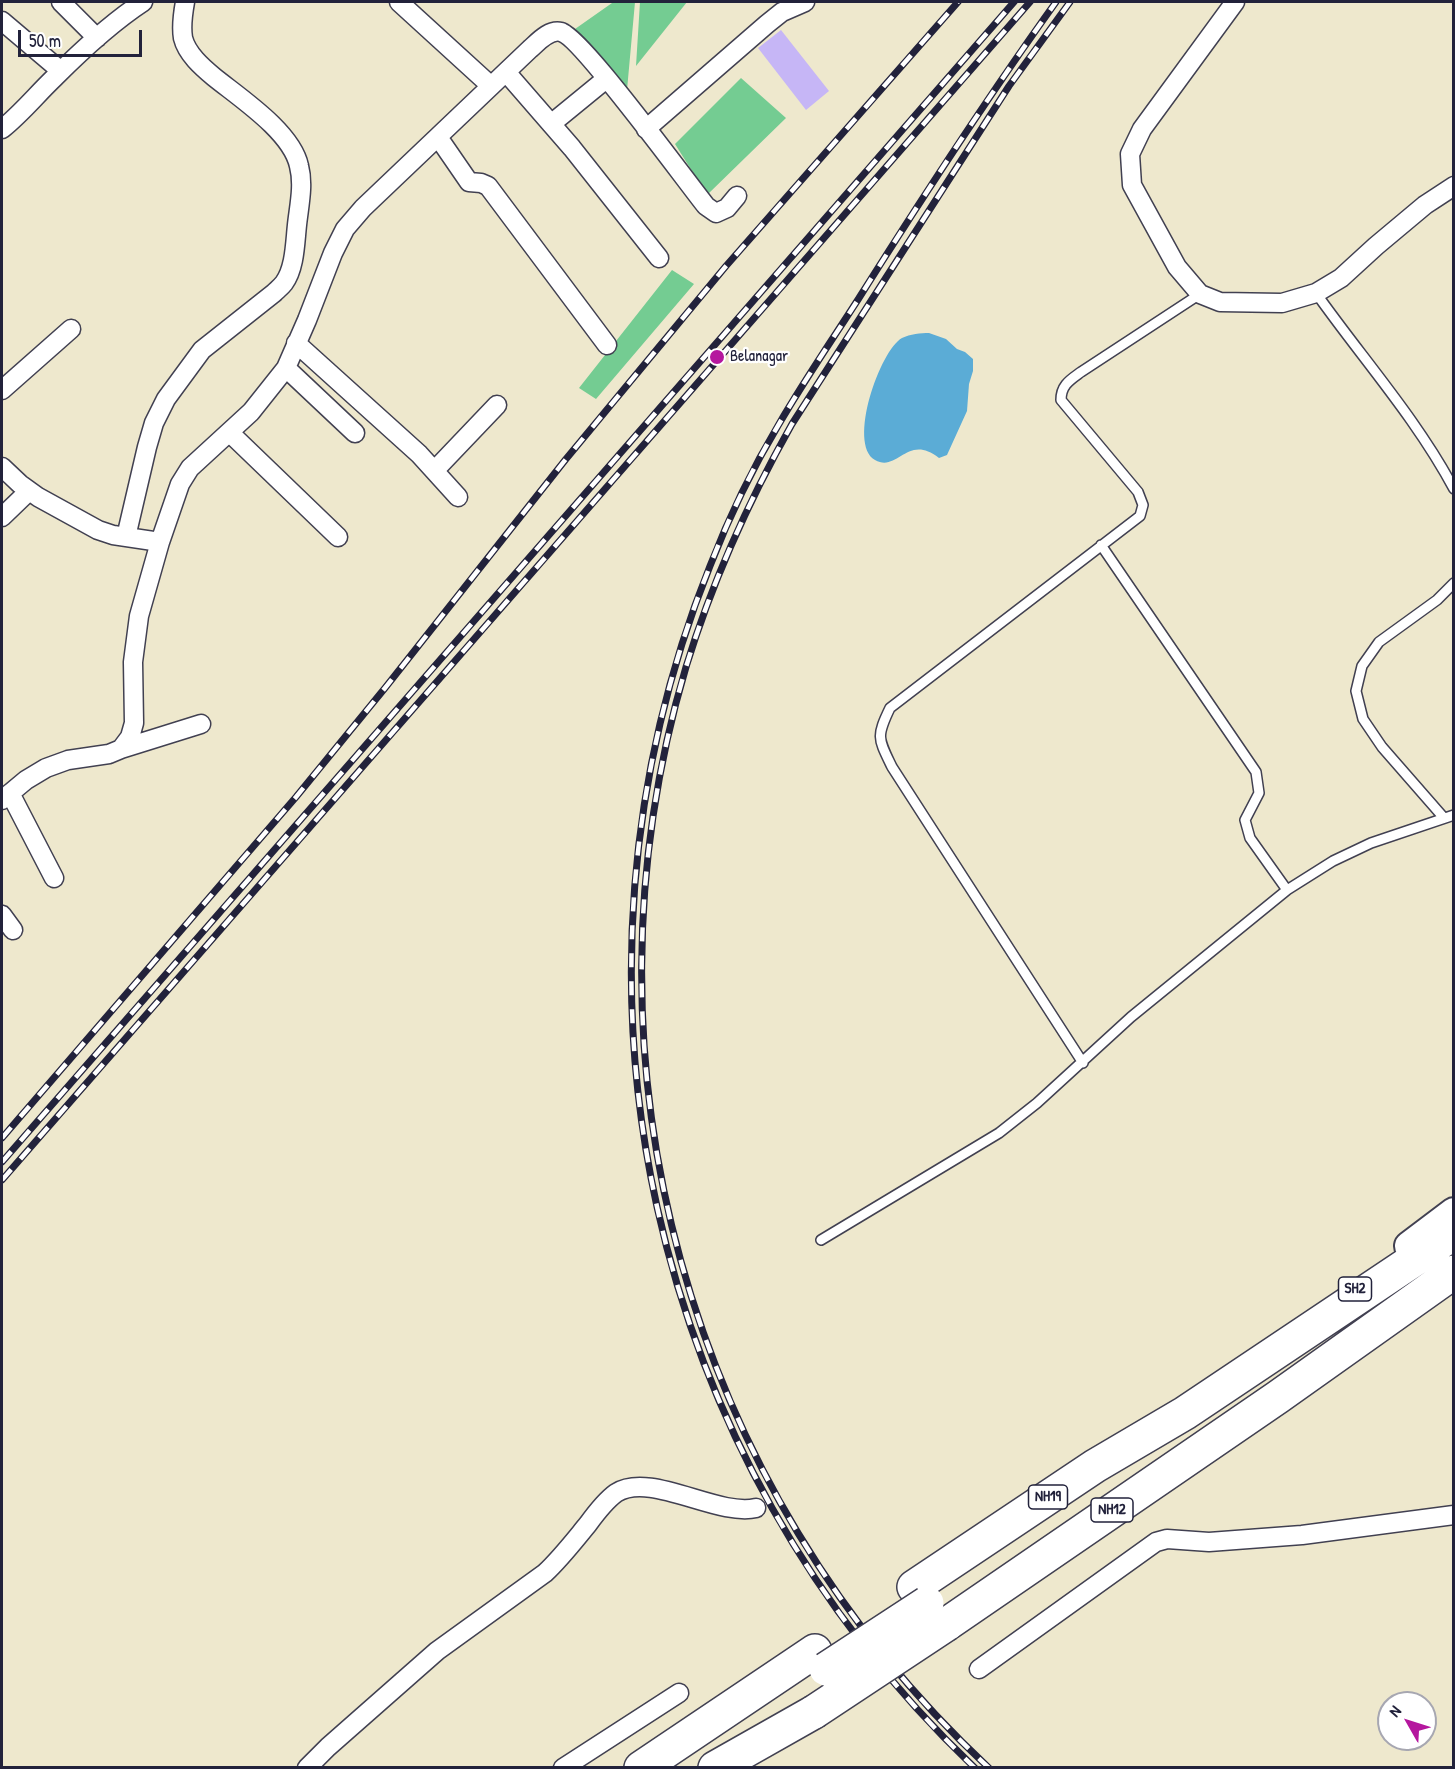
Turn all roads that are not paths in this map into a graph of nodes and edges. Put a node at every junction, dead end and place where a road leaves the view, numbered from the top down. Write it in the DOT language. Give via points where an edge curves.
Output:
graph roads {
  1 [pos="62,2"];
  2 [pos="143,2"];
  3 [pos="185,2"];
  4 [pos="399,2"];
  5 [pos="805,2"];
  6 [pos="1235,2"];
  7 [pos="778,7"];
  8 [pos="2,21"];
  9 [pos="97,38"];
  10 [pos="506,72"];
  11 [pos="57,75"];
  12 [pos="606,79"];
  13 [pos="491,86"];
  14 [pos="551,124"];
  15 [pos="2,129"];
  16 [pos="646,129"];
  17 [pos="438,137"];
  18 [pos="1454,186"];
  19 [pos="736,196"];
  20 [pos="659,258"];
  21 [pos="1316,293"];
  22 [pos="1200,294"];
  23 [pos="71,329"];
  24 [pos="296,344"];
  25 [pos="607,345"];
  26 [pos="286,368"];
  27 [pos="6,379"];
  28 [pos="497,405"];
  29 [pos="230,433"];
  30 [pos="355,433"];
  31 [pos="435,470"];
  32 [pos="3,471"];
  33 [pos="1454,489"];
  34 [pos="29,491"];
  35 [pos="458,497"];
  36 [pos="2,517"];
  37 [pos="338,537"];
  38 [pos="145,540"];
  39 [pos="1101,545"];
  40 [pos="1454,583"];
  41 [pos="201,724"];
  42 [pos="121,748"];
  43 [pos="6,796"];
  44 [pos="1449,817"];
  45 [pos="54,878"];
  46 [pos="1287,890"];
  47 [pos="2,915"];
  48 [pos="13,930"];
  49 [pos="1083,1063"];
  50 [pos="1454,1212"];
  51 [pos="1454,1233"];
  52 [pos="821,1240"];
  53 [pos="1454,1272"];
  54 [pos="1454,1293"];
  55 [pos="1256,1366"];
  56 [pos="1278,1397"];
  57 [pos="756,1508"];
  58 [pos="1454,1515"];
  59 [pos="929,1605"];
  60 [pos="821,1660"];
  61 [pos="979,1669"];
  62 [pos="679,1693"];
  63 [pos="814,1712"];
  64 [pos="307,1767"];
  65 [pos="563,1767"];
  66 [pos="640,1767"];
  67 [pos="678,1767"];
  68 [pos="715,1767"];
  69 [pos="745,1767"];
  1 -- 9 [label="street"];
  2 -- 9 [label="street"];
  3 -- 38 [label="street" via="184,40 191,55 284,137 299,164 301,181 293,255 285,282 202,350 166,399 152,431"];
  4 -- 13 [label="street"];
  5 -- 7 [label="street"];
  6 -- 22 [label="street" via="1142,129 1130,154 1132,185 1177,267"];
  7 -- 16 [label="street"];
  8 -- 11 [label="street"];
  9 -- 11 [label="street"];
  10 -- 12 [label="street" via="548,34 560,32 570,37"];
  10 -- 13 [label="street"];
  10 -- 14 [label="street"];
  11 -- 15 [label="street"];
  12 -- 14 [label="street"];
  12 -- 16 [label="street"];
  13 -- 17 [label="street"];
  14 -- 20 [label="street"];
  16 -- 19 [label="street" via="706,206 716,213 727,208"];
  17 -- 24 [label="street" via="345,229"];
  17 -- 25 [label="street" via="469,182 488,186"];
  18 -- 21 [label="street" via="1417,212 1341,278"];
  21 -- 22 [label="street" via="1282,303 1220,302"];
  21 -- 33 [label="lane" via="1367,359"];
  22 -- 39 [label="lane" via="1068,381 1061,391 1061,400 1138,492 1143,505 1140,516"];
  23 -- 27 [label="street"];
  24 -- 26 [label="street"];
  24 -- 31 [label="street"];
  26 -- 29 [label="street"];
  26 -- 30 [label="street"];
  28 -- 31 [label="street"];
  29 -- 37 [label="street"];
  29 -- 38 [label="street" via="190,468"];
  31 -- 35 [label="street"];
  32 -- 34 [label="street"];
  34 -- 36 [label="street"];
  34 -- 38 [label="street" via="98,530"];
  38 -- 42 [label="street" via="133,662 134,723"];
  39 -- 46 [label="lane" via="1256,772 1259,793 1245,820 1250,838"];
  39 -- 49 [label="lane" via="890,708 879,741"];
  40 -- 44 [label="lane" via="1379,642 1362,666 1356,691 1363,719 1382,747"];
  41 -- 42 [label="street"];
  42 -- 43 [label="street" via="46,768"];
  43 -- 45 [label="street"];
  44 -- 46 [label="lane" via="1371,843"];
  46 -- 49 [label="lane" via="1131,1017"];
  47 -- 48 [label="street"];
  49 -- 52 [label="lane" via="999,1133"];
  50 -- 55 [label="main road, SH2"];
  51 -- 55 [label="highway"];
  53 -- 56 [label="highway, NH12"];
  54 -- 56 [label="main road"];
  55 -- 59 [label="highway, NH19" via="1095,1466"];
  56 -- 59 [label="highway, NH12"];
  57 -- 64 [label="street" via="728,1508 643,1487 628,1487 615,1494 545,1573 437,1652"];
  58 -- 61 [label="street" via="1302,1535 1156,1542"];
  59 -- 60 [label="highway, NH19"];
  59 -- 63 [label="highway, NH12, bridge"];
  60 -- 66 [label="highway, NH19"];
  60 -- 67 [label="highway"];
  62 -- 65 [label="street"];
  63 -- 68 [label="highway"];
  63 -- 69 [label="highway, NH12"];
}
